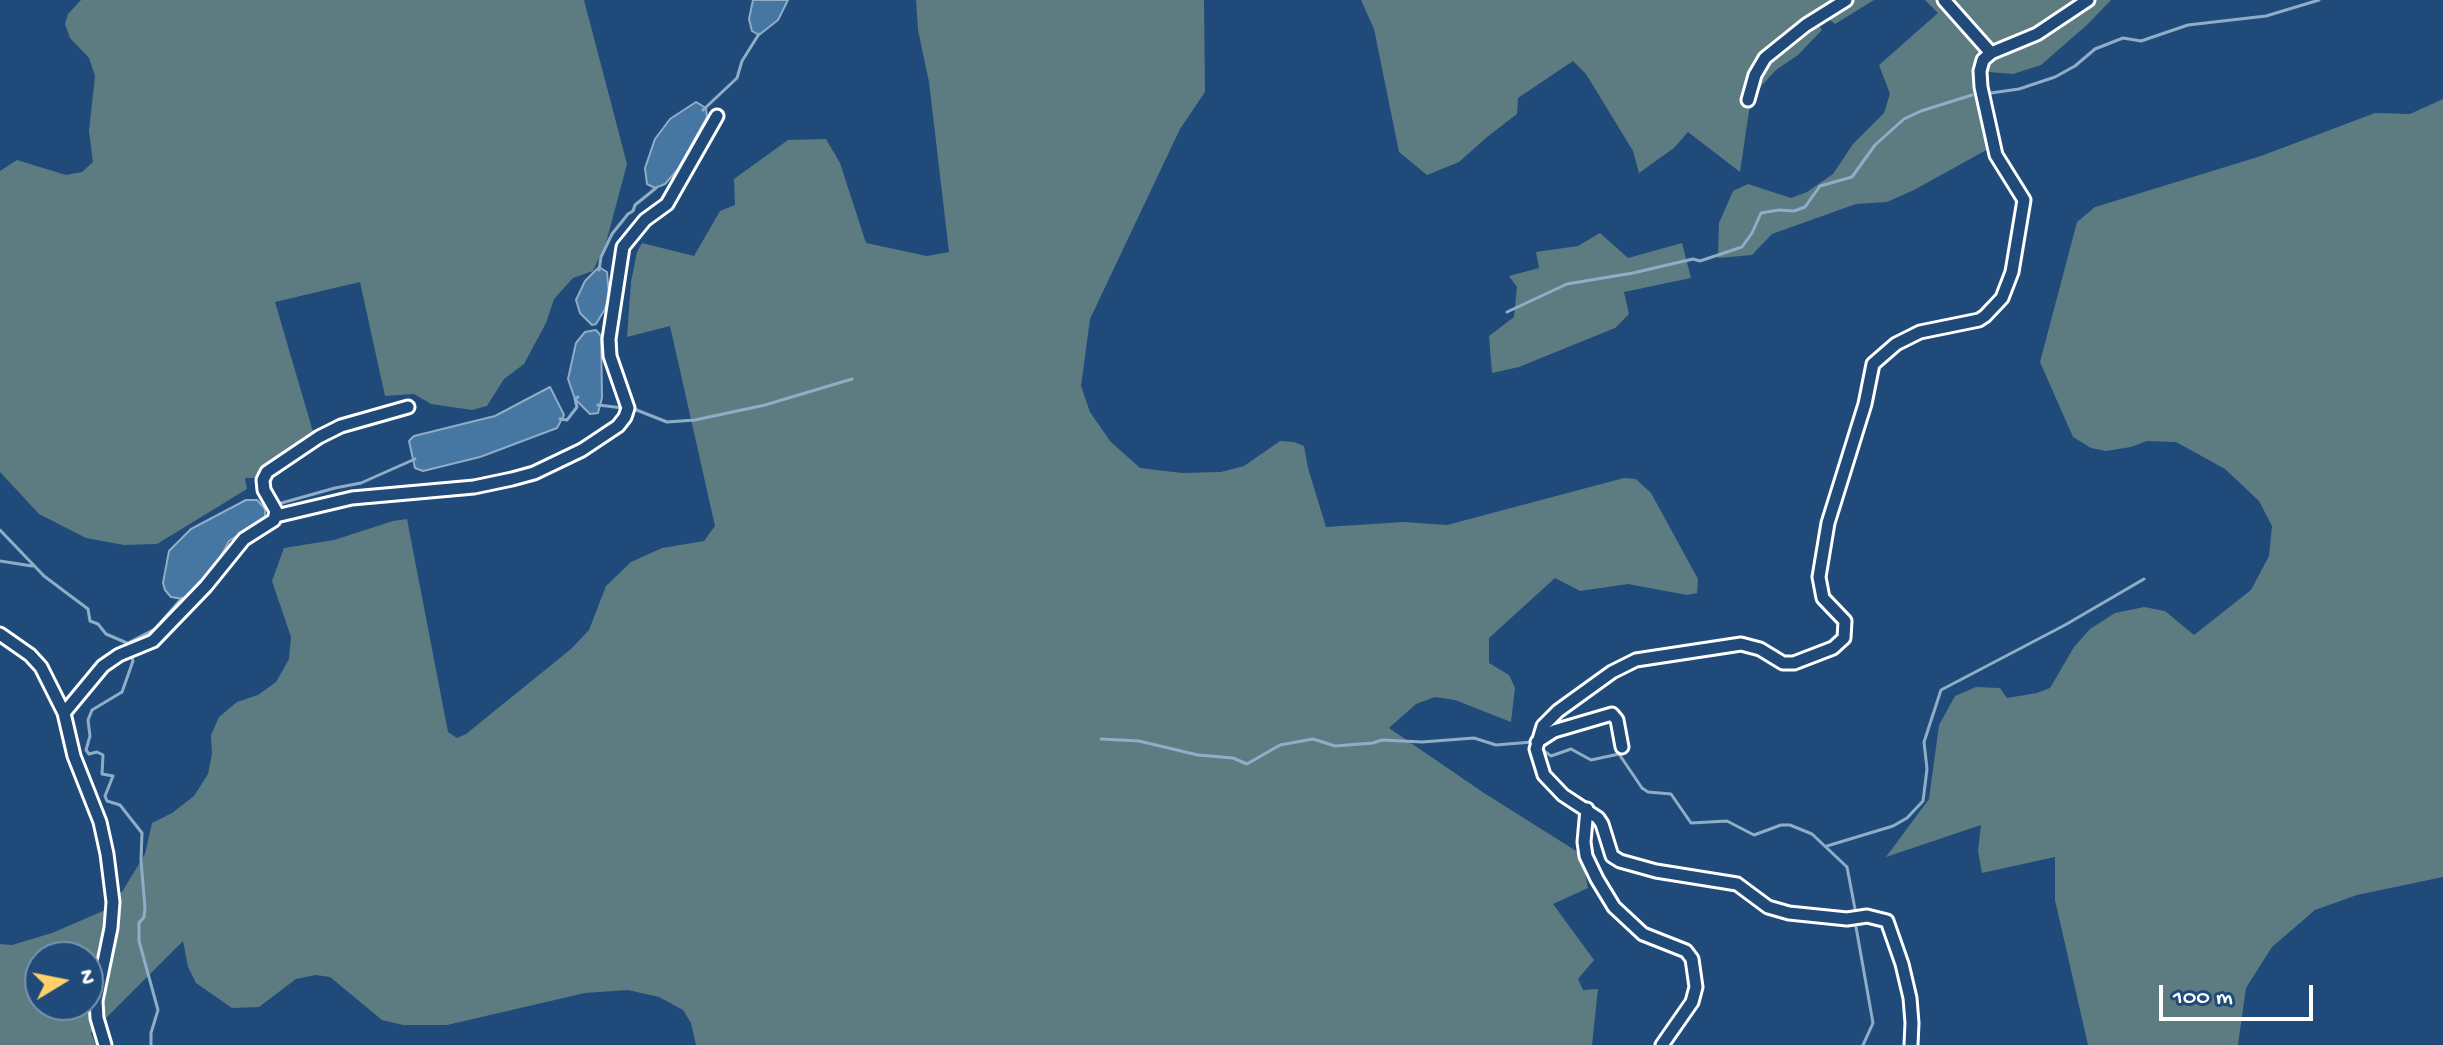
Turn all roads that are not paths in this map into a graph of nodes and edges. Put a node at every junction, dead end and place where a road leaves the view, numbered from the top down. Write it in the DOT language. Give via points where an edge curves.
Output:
graph roads {
  1 [pos="1846,0"];
  2 [pos="1944,0"];
  3 [pos="2088,0"];
  4 [pos="1991,53"];
  5 [pos="1748,100"];
  6 [pos="717,116"];
  7 [pos="408,407"];
  8 [pos="276,516"];
  9 [pos="0,634"];
  10 [pos="64,713"];
  11 [pos="1537,742"];
  12 [pos="1622,747"];
  13 [pos="1587,809"];
  14 [pos="105,1045"];
  15 [pos="1662,1045"];
  16 [pos="1911,1045"];
  1 -- 5 [label="street" via="1765,58"];
  2 -- 4 [label="street"];
  3 -- 4 [label="street" via="2037,34"];
  4 -- 11 [label="street" via="1980,71 1990,130 2002,167 2024,200 2012,272 2002,298 1985,316 1920,332 1873,364 1828,523 1819,577 1823,598 1845,621 1844,638 1833,648 1794,663 1741,644 1636,660 1558,711 1543,726"];
  6 -- 8 [label="street" via="667,204 623,247 609,339 628,408 618,426 582,450 512,479 352,498"];
  7 -- 8 [label="street" via="341,426 267,472 264,490"];
  8 -- 10 [label="street" via="244,539 153,641 103,666"];
  9 -- 10 [label="street" via="41,667"];
  10 -- 14 [label="street" via="107,854 113,902 96,1001"];
  11 -- 12 [label="street" via="1554,731 1612,714"];
  11 -- 13 [label="street" via="1544,775"];
  13 -- 15 [label="street" via="1586,856 1614,907 1643,934 1686,951 1692,959 1692,1002"];
  13 -- 16 [label="street" via="1602,824 1612,856 1620,861 1737,884 1768,907 1789,913 1887,921 1910,998"];
}
